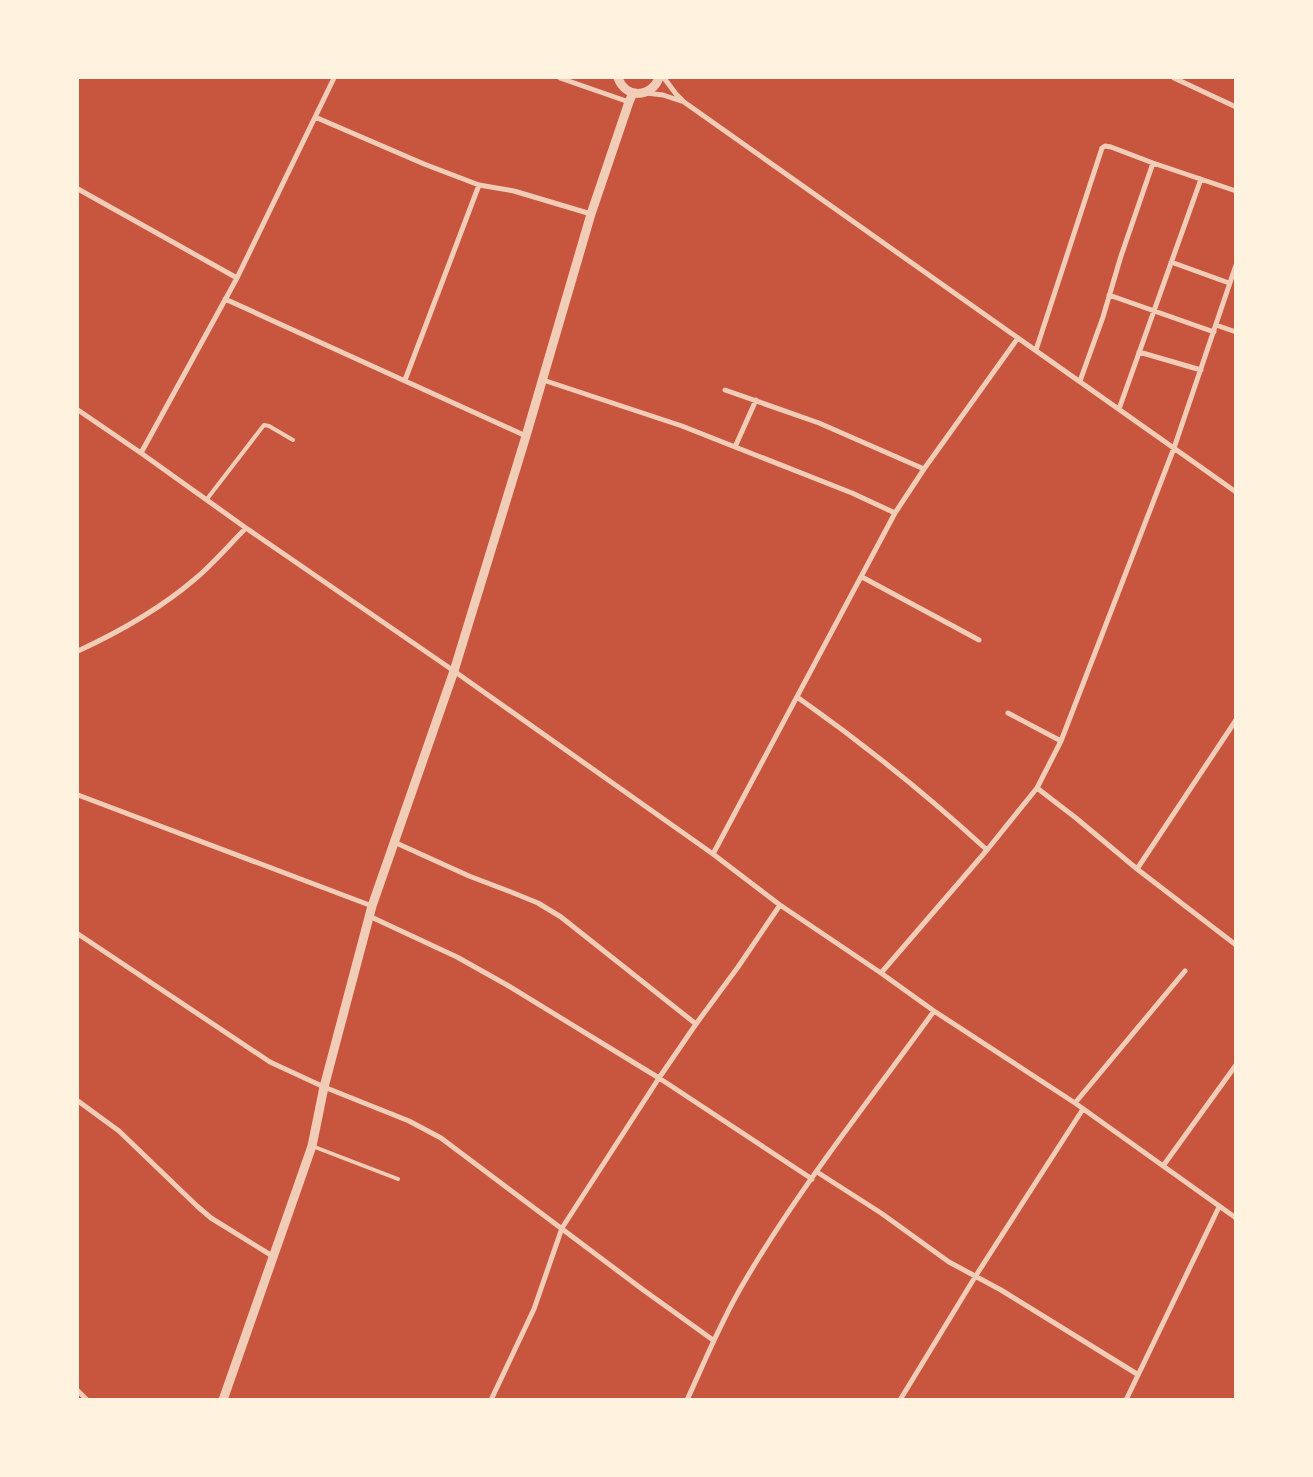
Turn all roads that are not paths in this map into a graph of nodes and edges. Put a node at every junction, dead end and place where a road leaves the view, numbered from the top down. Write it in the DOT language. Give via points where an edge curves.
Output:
graph roads {
  1 [pos="334,78"];
  2 [pos="560,78"];
  3 [pos="618,78"];
  4 [pos="659,78"];
  5 [pos="664,78"];
  6 [pos="1174,78"];
  7 [pos="637,93"];
  8 [pos="628,102"];
  9 [pos="684,102"];
  10 [pos="1236,107"];
  11 [pos="316,117"];
  12 [pos="1153,163"];
  13 [pos="1201,179"];
  14 [pos="479,184"];
  15 [pos="78,189"];
  16 [pos="1236,191"];
  17 [pos="591,214"];
  18 [pos="1171,262"];
  19 [pos="1236,265"];
  20 [pos="237,278"];
  21 [pos="1229,283"];
  22 [pos="1109,295"];
  23 [pos="225,299"];
  24 [pos="1153,312"];
  25 [pos="1216,325"];
  26 [pos="1214,332"];
  27 [pos="1236,332"];
  28 [pos="1018,338"];
  29 [pos="1036,350"];
  30 [pos="1139,352"];
  31 [pos="1201,370"];
  32 [pos="405,380"];
  33 [pos="543,380"];
  34 [pos="1080,382"];
  35 [pos="725,390"];
  36 [pos="756,400"];
  37 [pos="1119,409"];
  38 [pos="78,410"];
  39 [pos="526,436"];
  40 [pos="293,440"];
  41 [pos="735,447"];
  42 [pos="1174,448"];
  43 [pos="141,453"];
  44 [pos="924,469"];
  45 [pos="1236,492"];
  46 [pos="207,499"];
  47 [pos="895,513"];
  48 [pos="246,528"];
  49 [pos="862,576"];
  50 [pos="980,640"];
  51 [pos="78,651"];
  52 [pos="454,671"];
  53 [pos="797,697"];
  54 [pos="1008,713"];
  55 [pos="1236,720"];
  56 [pos="1233,728"];
  57 [pos="1061,740"];
  58 [pos="1037,788"];
  59 [pos="78,795"];
  60 [pos="394,842"];
  61 [pos="988,850"];
  62 [pos="713,854"];
  63 [pos="1137,869"];
  64 [pos="780,905"];
  65 [pos="372,906"];
  66 [pos="369,916"];
  67 [pos="78,934"];
  68 [pos="1236,944"];
  69 [pos="1185,971"];
  70 [pos="881,973"];
  71 [pos="934,1011"];
  72 [pos="696,1024"];
  73 [pos="1236,1065"];
  74 [pos="659,1078"];
  75 [pos="324,1087"];
  76 [pos="78,1101"];
  77 [pos="1075,1103"];
  78 [pos="1084,1109"];
  79 [pos="312,1146"];
  80 [pos="1162,1166"];
  81 [pos="817,1172"];
  82 [pos="398,1179"];
  83 [pos="812,1179"];
  84 [pos="1219,1207"];
  85 [pos="1236,1218"];
  86 [pos="562,1228"];
  87 [pos="274,1257"];
  88 [pos="975,1277"];
  89 [pos="713,1340"];
  90 [pos="1137,1374"];
  91 [pos="78,1391"];
  92 [pos="87,1400"];
  93 [pos="223,1400"];
  94 [pos="491,1400"];
  95 [pos="687,1400"];
  96 [pos="900,1400"];
  97 [pos="1126,1400"];
  1 -- 11 [label="street"];
  2 -- 8 [label="street"];
  3 -- 7 [label="street" via="622,86"];
  4 -- 7 [label="street" via="652,88"];
  5 -- 9 [label="street"];
  6 -- 10 [label="street"];
  7 -- 8 [label="street"];
  7 -- 9 [label="street" via="662,95"];
  8 -- 17 [label="street"];
  9 -- 28 [label="street"];
  11 -- 14 [label="street"];
  11 -- 20 [label="street"];
  12 -- 13 [label="street"];
  12 -- 22 [label="street"];
  12 -- 29 [label="street" via="1111,147 1102,148"];
  13 -- 16 [label="street"];
  13 -- 18 [label="street"];
  14 -- 17 [label="street"];
  14 -- 32 [label="street"];
  15 -- 20 [label="street"];
  17 -- 33 [label="street"];
  18 -- 21 [label="street"];
  18 -- 24 [label="street"];
  19 -- 21 [label="street"];
  20 -- 23 [label="street"];
  21 -- 25 [label="street"];
  22 -- 24 [label="street"];
  22 -- 34 [label="street"];
  23 -- 32 [label="street"];
  23 -- 43 [label="street"];
  24 -- 26 [label="street"];
  24 -- 30 [label="street"];
  25 -- 26 [label="street"];
  25 -- 27 [label="street"];
  26 -- 31 [label="street"];
  28 -- 29 [label="street"];
  28 -- 44 [label="street"];
  29 -- 34 [label="street"];
  30 -- 31 [label="street"];
  30 -- 37 [label="street"];
  31 -- 42 [label="street"];
  32 -- 39 [label="street"];
  33 -- 39 [label="street"];
  33 -- 41 [label="street"];
  34 -- 37 [label="street"];
  35 -- 36 [label="street"];
  36 -- 41 [label="street"];
  36 -- 44 [label="street" via="819,423"];
  37 -- 42 [label="street"];
  38 -- 43 [label="street"];
  39 -- 52 [label="street"];
  40 -- 46 [label="lane" via="264,426"];
  41 -- 47 [label="street"];
  42 -- 45 [label="street"];
  42 -- 57 [label="street"];
  43 -- 46 [label="street"];
  44 -- 47 [label="street"];
  46 -- 48 [label="street"];
  47 -- 49 [label="street"];
  48 -- 51 [label="street" via="195,579 162,605"];
  48 -- 52 [label="street"];
  49 -- 50 [label="street"];
  49 -- 53 [label="street"];
  52 -- 60 [label="street"];
  52 -- 62 [label="street"];
  53 -- 61 [label="street" via="918,789"];
  53 -- 62 [label="street"];
  54 -- 57 [label="street"];
  55 -- 56 [label="street"];
  56 -- 63 [label="street"];
  57 -- 58 [label="street"];
  58 -- 61 [label="street"];
  58 -- 63 [label="street"];
  59 -- 65 [label="street"];
  60 -- 65 [label="street"];
  60 -- 72 [label="street" via="538,903"];
  61 -- 70 [label="street"];
  62 -- 64 [label="street"];
  63 -- 68 [label="street"];
  64 -- 70 [label="street"];
  64 -- 72 [label="street"];
  65 -- 66 [label="street"];
  66 -- 74 [label="street" via="457,957"];
  66 -- 75 [label="street"];
  67 -- 75 [label="street" via="256,1054"];
  69 -- 77 [label="street"];
  70 -- 71 [label="street"];
  71 -- 77 [label="street"];
  71 -- 81 [label="street"];
  72 -- 74 [label="street"];
  73 -- 80 [label="street"];
  74 -- 83 [label="street"];
  74 -- 86 [label="street"];
  75 -- 79 [label="street"];
  75 -- 86 [label="street" via="391,1113 441,1138"];
  76 -- 87 [label="street" via="119,1132 211,1218"];
  77 -- 78 [label="street"];
  78 -- 80 [label="street"];
  78 -- 88 [label="street"];
  79 -- 82 [label="lane"];
  79 -- 87 [label="street"];
  80 -- 84 [label="street"];
  81 -- 83 [label="street"];
  81 -- 88 [label="street"];
  83 -- 89 [label="street" via="742,1285"];
  84 -- 85 [label="street"];
  84 -- 90 [label="street"];
  86 -- 89 [label="street"];
  86 -- 94 [label="street" via="540,1296"];
  87 -- 93 [label="street"];
  88 -- 90 [label="street"];
  88 -- 96 [label="street"];
  89 -- 95 [label="street"];
  90 -- 97 [label="street"];
  91 -- 92 [label="street"];
}
